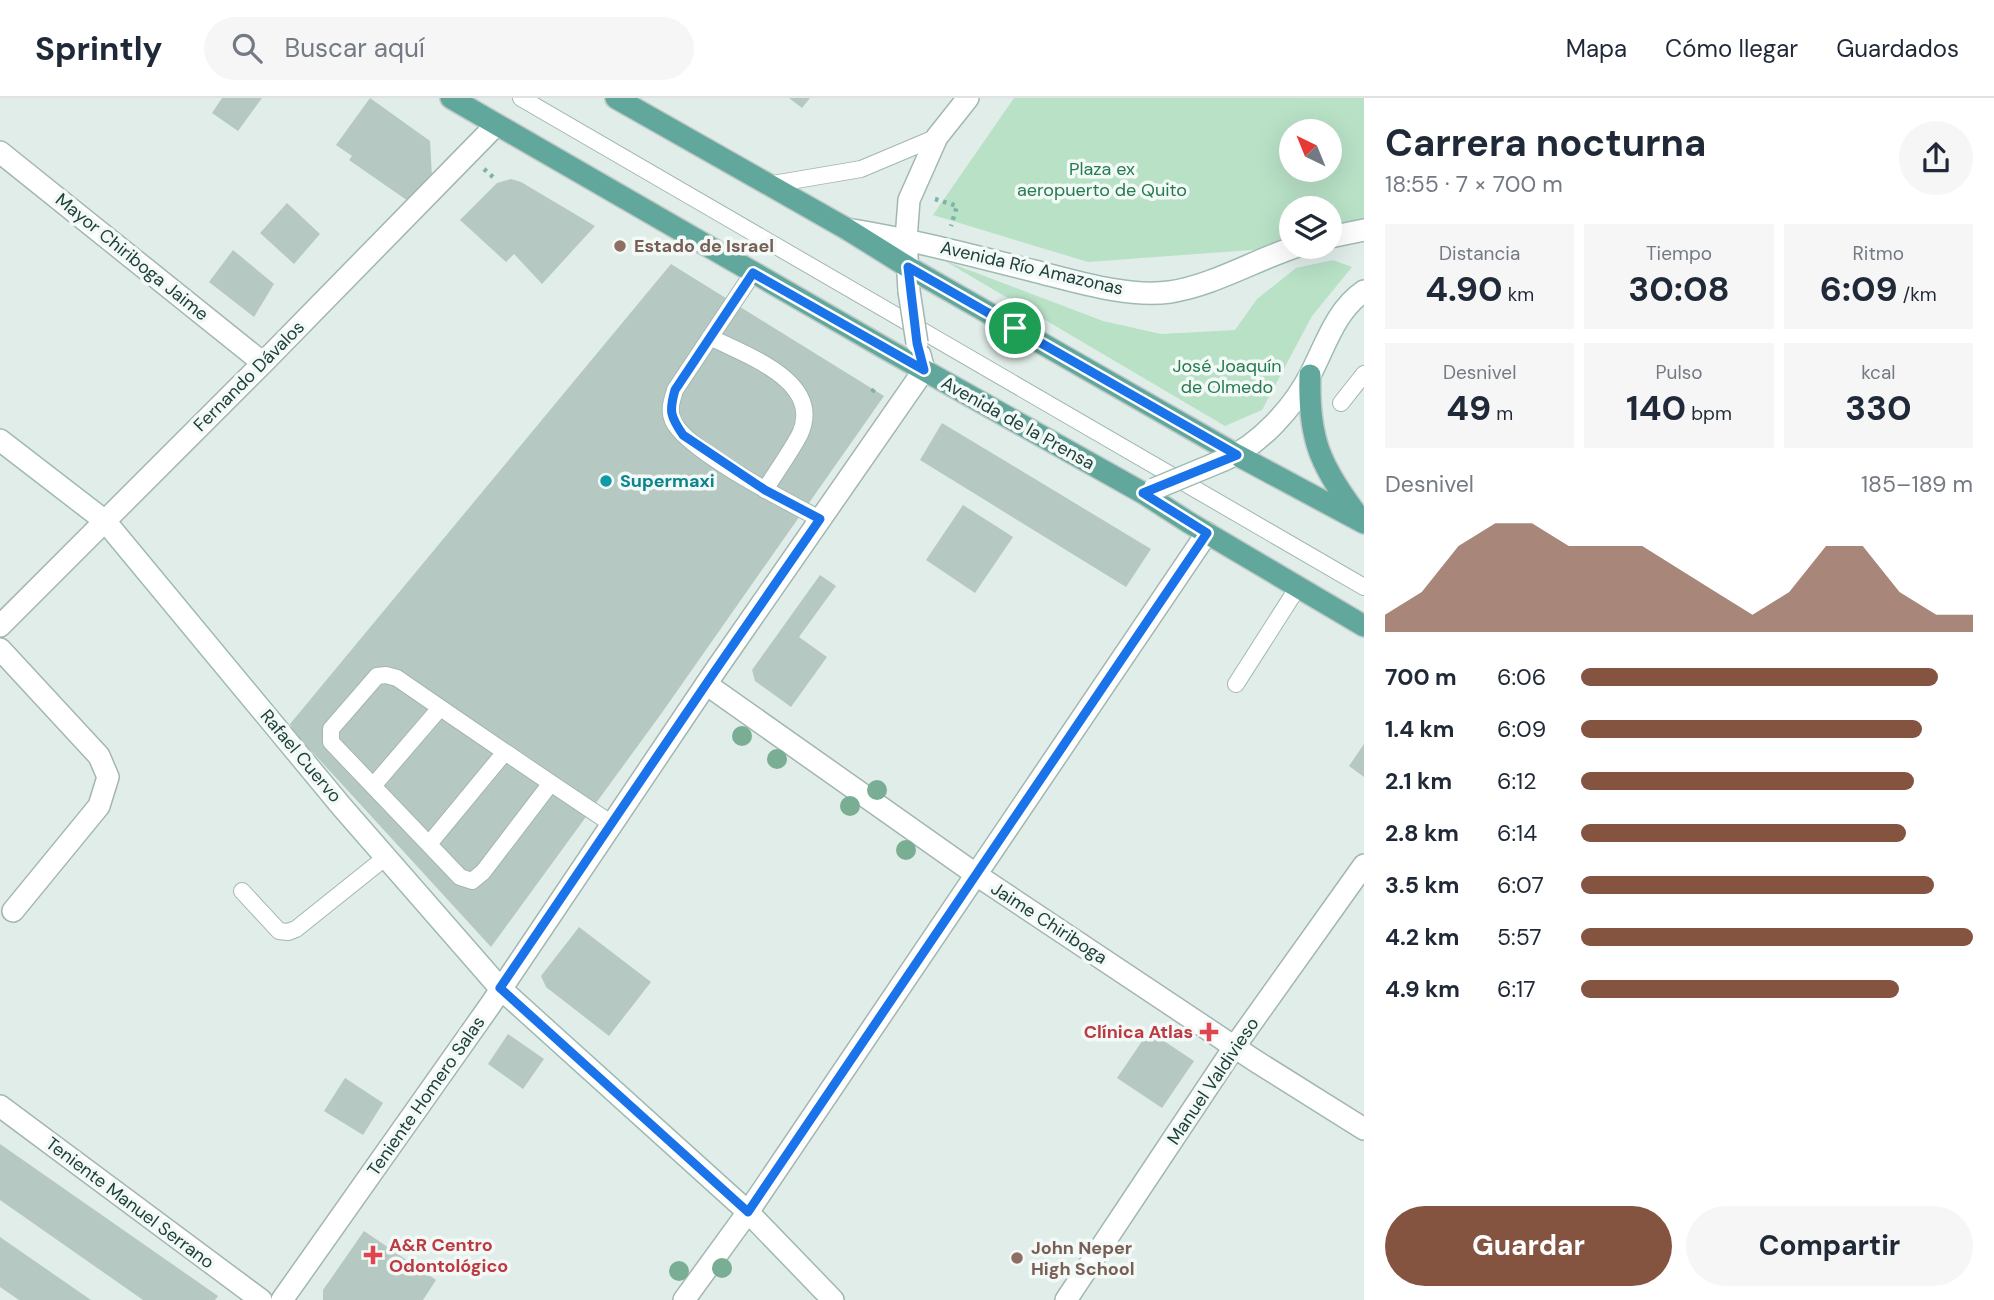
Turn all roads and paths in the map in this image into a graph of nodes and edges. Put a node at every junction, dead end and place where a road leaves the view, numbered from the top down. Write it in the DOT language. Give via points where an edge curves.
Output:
graph roads {
  1 [pos="451,98"];
  2 [pos="521,98"];
  3 [pos="616,98"];
  4 [pos="968,98"];
  5 [pos="496,125"];
  6 [pos="937,137"];
  7 [pos="0,152"];
  8 [pos="483,168"];
  9 [pos="493,177"];
  10 [pos="767,185"];
  11 [pos="924,195"];
  12 [pos="847,229"];
  13 [pos="950,230"];
  14 [pos="1364,230"];
  15 [pos="1342,235"];
  16 [pos="906,239"];
  17 [pos="1279,253"];
  18 [pos="908,267"];
  19 [pos="753,273"];
  20 [pos="1364,291"];
  21 [pos="710,337"];
  22 [pos="263,363"];
  23 [pos="924,370"];
  24 [pos="1364,374"];
  25 [pos="1310,375"];
  26 [pos="1341,403"];
  27 [pos="0,440"];
  28 [pos="1231,458"];
  29 [pos="765,490"];
  30 [pos="1149,491"];
  31 [pos="820,519"];
  32 [pos="105,521"];
  33 [pos="1364,523"];
  34 [pos="1207,533"];
  35 [pos="1298,587"];
  36 [pos="1364,587"];
  37 [pos="0,626"];
  38 [pos="1364,626"];
  39 [pos="0,649"];
  40 [pos="706,684"];
  41 [pos="1236,684"];
  42 [pos="440,708"];
  43 [pos="505,752"];
  44 [pos="551,783"];
  45 [pos="373,786"];
  46 [pos="612,824"];
  47 [pos="429,844"];
  48 [pos="386,858"];
  49 [pos="975,873"];
  50 [pos="1362,873"];
  51 [pos="242,891"];
  52 [pos="13,911"];
  53 [pos="500,988"];
  54 [pos="1235,1045"];
  55 [pos="0,1107"];
  56 [pos="1364,1129"];
  57 [pos="748,1212"];
  58 [pos="261,1300"];
  59 [pos="282,1300"];
  60 [pos="684,1300"];
  61 [pos="833,1300"];
  62 [pos="1066,1300"];
  1 -- 5 [label="main road, Avenida de la Prensa"];
  2 -- 36 [label="lane"];
  3 -- 10 [label="main road"];
  4 -- 6 [label="street"];
  5 -- 19 [label="main road, Avenida de la Prensa"];
  5 -- 22 [label="street, Fernando Dávalos"];
  6 -- 10 [label="lane" via="860,169"];
  6 -- 16 [label="street" via="909,200"];
  7 -- 22 [label="street, Mayor Chiriboga Jaime"];
  8 -- 9 [label="path"];
  10 -- 12 [label="main road"];
  11 -- 13 [label="path" via="957,206"];
  12 -- 16 [label="street, Avenida Río Amazonas"];
  12 -- 18 [label="main road"];
  14 -- 15 [label="street"];
  16 -- 17 [label="street, Avenida Río Amazonas" via="1077,282 1144,293 1191,288"];
  16 -- 18 [label="street"];
  18 -- 23 [label="street, bridge"];
  18 -- 28 [label="main road"];
  19 -- 21 [label="lane"];
  19 -- 23 [label="main road, Avenida de la Prensa"];
  20 -- 25 [label="street" via="1334,326"];
  21 -- 29 [label="lane" via="675,390 670,409 673,421 683,435"];
  21 -- 29 [label="lane" via="766,365 799,393 804,411 801,432"];
  22 -- 32 [label="street, Fernando Dávalos"];
  23 -- 30 [label="main road, Avenida de la Prensa"];
  23 -- 31 [label="street, Teniente Homero Salas"];
  24 -- 26 [label="lane"];
  25 -- 28 [label="street" via="1278,418"];
  25 -- 33 [label="main road" via="1309,408 1319,453"];
  27 -- 32 [label="street, Rafael Cuervo"];
  28 -- 30 [label="street, bridge"];
  28 -- 33 [label="main road"];
  29 -- 31 [label="lane"];
  30 -- 34 [label="main road, Avenida de la Prensa"];
  31 -- 40 [label="street, Teniente Homero Salas"];
  32 -- 37 [label="street, Fernando Dávalos"];
  32 -- 48 [label="street, Rafael Cuervo"];
  34 -- 35 [label="main road, Avenida de la Prensa"];
  34 -- 49 [label="street"];
  35 -- 38 [label="main road, Avenida de la Prensa"];
  35 -- 41 [label="lane"];
  39 -- 52 [label="street" via="99,756 108,777 99,806"];
  40 -- 46 [label="street, Teniente Homero Salas"];
  40 -- 49 [label="street, Jaime Chiriboga"];
  42 -- 43 [label="lane"];
  42 -- 45 [label="lane"];
  42 -- 45 [label="lane" via="397,678 377,676 331,729 331,741"];
  43 -- 44 [label="lane"];
  43 -- 47 [label="lane"];
  44 -- 46 [label="lane"];
  44 -- 47 [label="lane" via="472,881 460,877"];
  45 -- 47 [label="lane"];
  46 -- 53 [label="street, Teniente Homero Salas"];
  48 -- 51 [label="lane" via="288,932 279,932"];
  48 -- 53 [label="street, Rafael Cuervo"];
  49 -- 54 [label="street, Jaime Chiriboga"];
  49 -- 57 [label="street"];
  50 -- 54 [label="street, Manuel Valdivieso"];
  53 -- 57 [label="street, Rafael Cuervo"];
  53 -- 59 [label="street, Teniente Homero Salas"];
  54 -- 56 [label="street, Jaime Chiriboga"];
  54 -- 62 [label="street, Manuel Valdivieso"];
  55 -- 58 [label="street, Teniente Manuel Serrano"];
  57 -- 60 [label="street"];
  57 -- 61 [label="street, Rafael Cuervo"];
}
